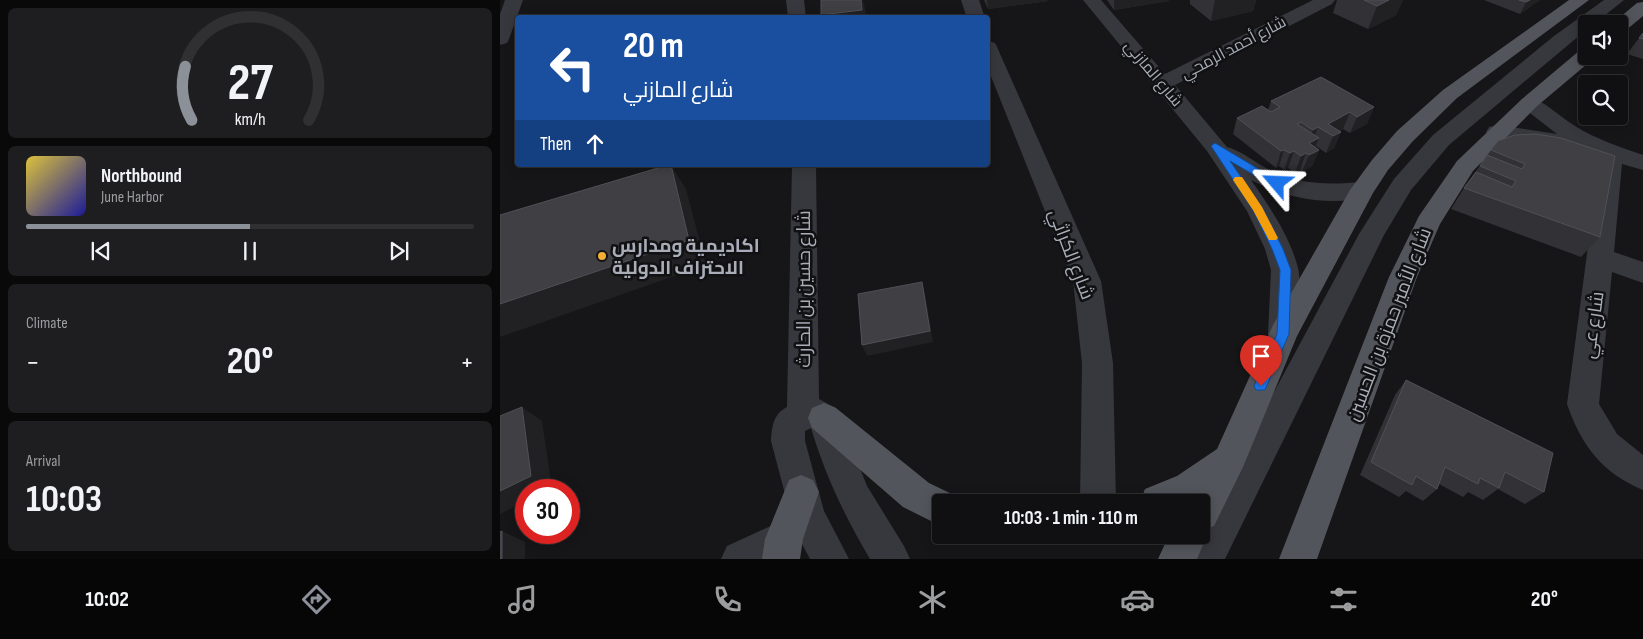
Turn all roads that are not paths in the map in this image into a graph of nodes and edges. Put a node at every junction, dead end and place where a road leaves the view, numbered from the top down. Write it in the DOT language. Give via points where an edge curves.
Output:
graph roads {
  1 [pos="514,0"];
  2 [pos="795,0"];
  3 [pos="970,0"];
  4 [pos="1092,0"];
  5 [pos="1284,0"];
  6 [pos="1326,0"];
  7 [pos="1580,0"];
  8 [pos="1600,0"];
  9 [pos="1615,0"];
  10 [pos="1643,7"];
  11 [pos="1304,10"];
  12 [pos="797,15"];
  13 [pos="975,15"];
  14 [pos="1628,20"];
  15 [pos="500,39"];
  16 [pos="990,52"];
  17 [pos="1578,62"];
  18 [pos="1163,83"];
  19 [pos="1529,103"];
  20 [pos="1497,132"];
  21 [pos="1215,146"];
  22 [pos="1605,150"];
  23 [pos="1643,163"];
  24 [pos="804,167"];
  25 [pos="1362,190"];
  26 [pos="1601,258"];
  27 [pos="1643,273"];
  28 [pos="1283,334"];
  29 [pos="814,416"];
  30 [pos="1231,456"];
  31 [pos="1643,473"];
  32 [pos="801,492"];
  33 [pos="1098,494"];
  34 [pos="1176,494"];
  35 [pos="1210,496"];
  36 [pos="932,503"];
  37 [pos="1210,511"];
  38 [pos="1185,544"];
  39 [pos="1193,544"];
  40 [pos="782,549"];
  41 [pos="1302,555"];
  42 [pos="740,559"];
  43 [pos="830,559"];
  44 [pos="891,559"];
  45 [pos="1177,559"];
  46 [pos="1184,559"];
  47 [pos="1205,559"];
  1 -- 15 [label="street"];
  2 -- 12 [label="street"];
  3 -- 13 [label="street"];
  4 -- 18 [label="street, شارع المازني"];
  5 -- 11 [label="street, شارع أحمد الرمحي"];
  6 -- 11 [label="street, شارع أحمد الرمحي"];
  7 -- 25 [label="main road" via="1427,114 1380,164"];
  8 -- 37 [label="street" via="1434,132 1380,194"];
  9 -- 47 [label="street" via="1561,40 1441,140 1402,185 1372,234"];
  10 -- 14 [label="main road"];
  11 -- 18 [label="street, شارع أحمد الرمحي"];
  16 -- 33 [label="street, شارع الكراثي" via="1087,281 1097,347"];
  17 -- 19 [label="main road, شارع الأمير حمزة بن الحسين"];
  18 -- 21 [label="street, شارع المازني"];
  19 -- 20 [label="main road, شارع الأمير حمزة بن الحسين"];
  19 -- 22 [label="street" via="1558,126"];
  20 -- 22 [label="street"];
  20 -- 41 [label="main road, شارع الأمير حمزة بن الحسين" via="1446,192 1415,248"];
  21 -- 25 [label="street, شارع المازني" via="1261,176 1294,189 1312,193"];
  21 -- 28 [label="street, شارع المازني" via="1258,209 1278,249 1285,270"];
  22 -- 23 [label="street"];
  22 -- 26 [label="street, شارع عي"];
  24 -- 29 [label="street, شارع حسين بن الحارث"];
  25 -- 28 [label="main road"];
  26 -- 27 [label="street"];
  26 -- 31 [label="street, شارع عي" via="1583,404 1591,427 1608,448"];
  28 -- 30 [label="main road"];
  29 -- 32 [label="street" via="792,421 787,433"];
  29 -- 36 [label="main road" via="916,495"];
  29 -- 44 [label="street, شارع حسين بن الحارث" via="854,498"];
  30 -- 34 [label="main road" via="1189,488"];
  30 -- 35 [label="main road"];
  32 -- 40 [label="main road"];
  32 -- 43 [label="street" via="808,516"];
  38 -- 45 [label="main road"];
  39 -- 46 [label="street"];
  40 -- 42 [label="street"];
}
